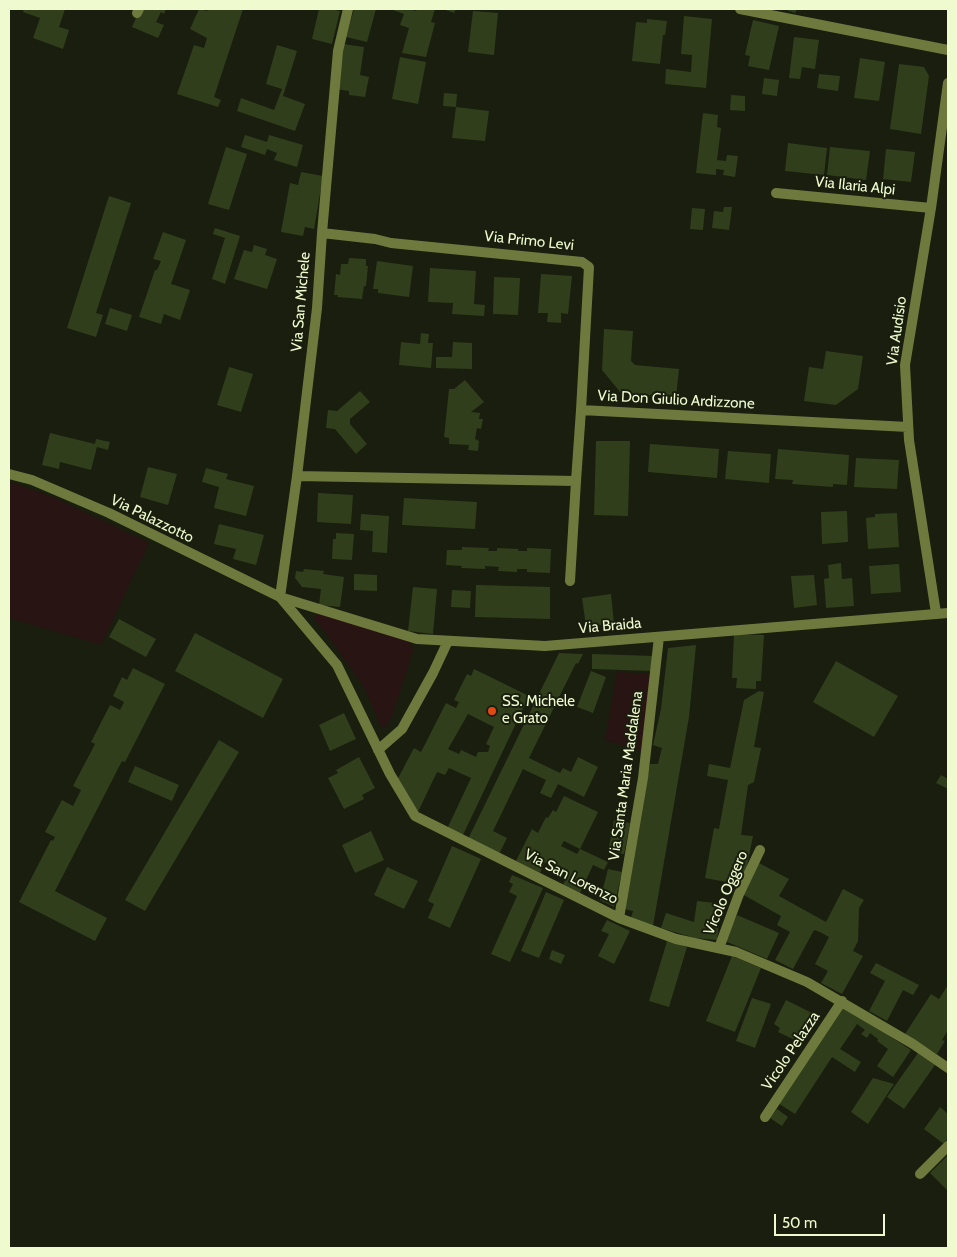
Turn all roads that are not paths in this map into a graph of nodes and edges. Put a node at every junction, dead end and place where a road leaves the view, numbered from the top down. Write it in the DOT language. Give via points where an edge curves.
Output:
graph roads {
  1 [pos="348,9"];
  2 [pos="740,9"];
  3 [pos="948,50"];
  4 [pos="948,83"];
  5 [pos="776,193"];
  6 [pos="932,208"];
  7 [pos="322,233"];
  8 [pos="581,410"];
  9 [pos="908,427"];
  10 [pos="9,474"];
  11 [pos="297,476"];
  12 [pos="576,481"];
  13 [pos="570,581"];
  14 [pos="280,598"];
  15 [pos="936,613"];
  16 [pos="948,613"];
  17 [pos="659,637"];
  18 [pos="448,641"];
  19 [pos="378,750"];
  20 [pos="760,850"];
  21 [pos="619,918"];
  22 [pos="719,948"];
  23 [pos="842,1002"];
  24 [pos="948,1068"];
  25 [pos="765,1117"];
  26 [pos="948,1146"];
  27 [pos="920,1174"];
  1 -- 7 [label="street, Via San Michele" via="338,51"];
  2 -- 3 [label="street"];
  4 -- 6 [label="street, Via Audisio"];
  5 -- 6 [label="street, Via Ilaria Alpi"];
  6 -- 9 [label="street, Via Audisio" via="905,365"];
  7 -- 8 [label="street, Via Primo Levi" via="582,262 589,267"];
  7 -- 11 [label="street, Via San Michele" via="317,308"];
  8 -- 9 [label="street, Via Don Giulio Ardizzone"];
  8 -- 12 [label="street, Via Don Giulio Ardizzone"];
  9 -- 15 [label="street, Via Audisio"];
  10 -- 14 [label="street, Via Palazzotto" via="32,480 109,513"];
  11 -- 12 [label="street"];
  11 -- 14 [label="street, Via San Michele"];
  12 -- 13 [label="street, Via Don Giulio Ardizzone"];
  14 -- 18 [label="street, Via Braida" via="417,639"];
  14 -- 19 [label="street, Via San Lorenzo" via="337,665"];
  15 -- 16 [label="street, Via Braida"];
  15 -- 17 [label="street, Via Braida"];
  17 -- 18 [label="street, Via Braida" via="545,646"];
  17 -- 21 [label="street, Via Santa Maria Maddalena" via="643,778"];
  18 -- 19 [label="street" via="402,729"];
  19 -- 21 [label="street, Via San Lorenzo" via="415,816"];
  20 -- 22 [label="street, Vicolo Oggero"];
  21 -- 22 [label="street, Via San Lorenzo" via="676,939"];
  22 -- 23 [label="street, Via San Lorenzo" via="807,982"];
  23 -- 24 [label="street, Via San Lorenzo"];
  23 -- 25 [label="street, Vicolo Pelazza"];
  26 -- 27 [label="street"];
}
